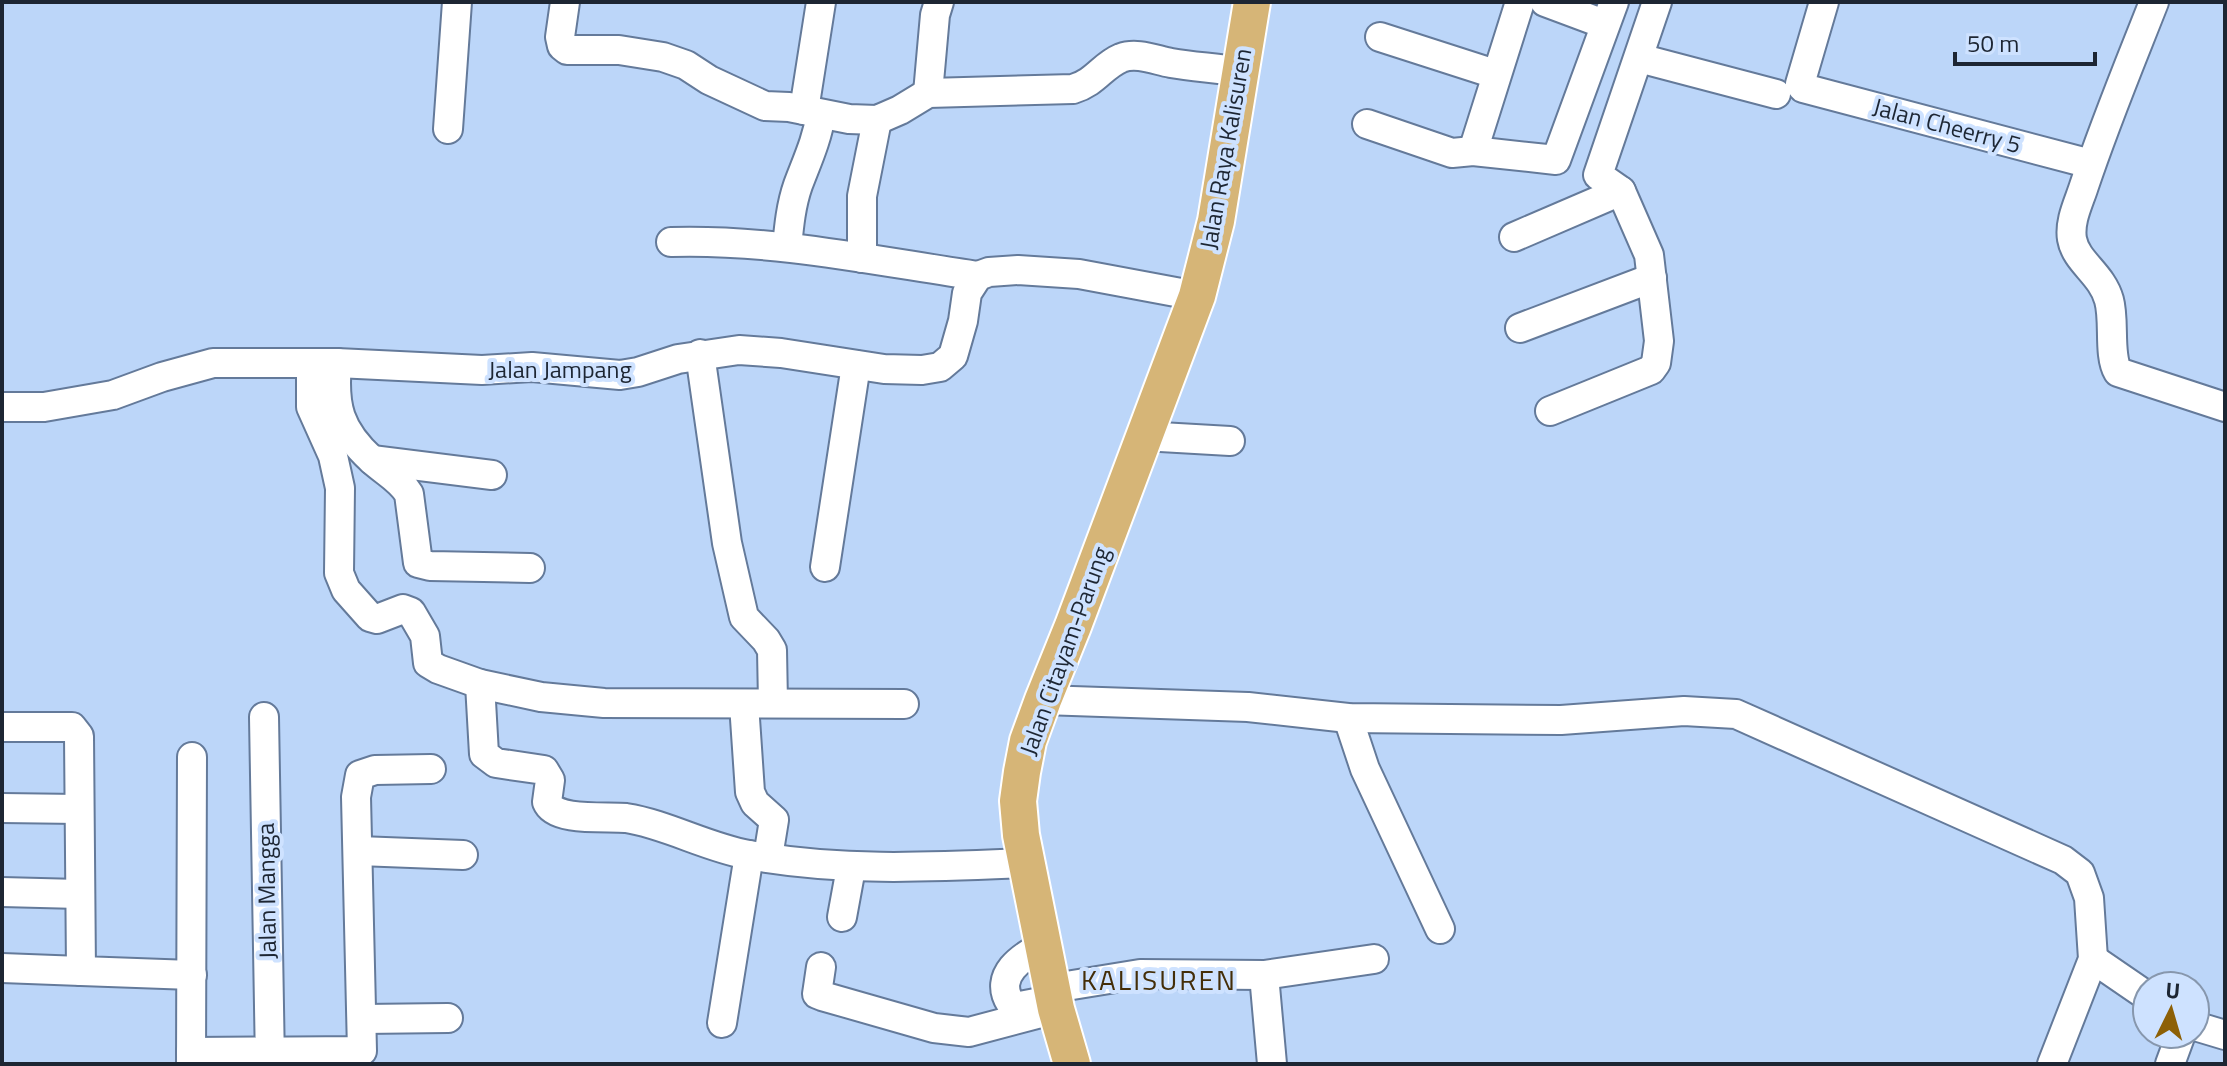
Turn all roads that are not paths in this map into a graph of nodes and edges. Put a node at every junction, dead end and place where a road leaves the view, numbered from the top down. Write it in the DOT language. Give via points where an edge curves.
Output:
graph roads {
  1 [pos="457,2"];
  2 [pos="565,2"];
  3 [pos="821,2"];
  4 [pos="939,2"];
  5 [pos="1252,2"];
  6 [pos="1520,2"];
  7 [pos="1545,2"];
  8 [pos="1657,2"];
  9 [pos="1824,2"];
  10 [pos="2154,2"];
  11 [pos="1609,13"];
  12 [pos="1380,37"];
  13 [pos="1639,58"];
  14 [pos="1241,72"];
  15 [pos="1495,74"];
  16 [pos="1790,91"];
  17 [pos="928,93"];
  18 [pos="812,112"];
  19 [pos="877,120"];
  20 [pos="1367,124"];
  21 [pos="448,129"];
  22 [pos="1473,151"];
  23 [pos="1556,160"];
  24 [pos="2091,164"];
  25 [pos="1598,175"];
  26 [pos="1621,191"];
  27 [pos="1514,237"];
  28 [pos="671,242"];
  29 [pos="787,247"];
  30 [pos="862,258"];
  31 [pos="978,276"];
  32 [pos="1652,278"];
  33 [pos="1197,296"];
  34 [pos="1520,328"];
  35 [pos="700,354"];
  36 [pos="324,363"];
  37 [pos="856,365"];
  38 [pos="2,407"];
  39 [pos="2225,407"];
  40 [pos="1550,411"];
  41 [pos="1143,436"];
  42 [pos="1230,441"];
  43 [pos="371,460"];
  44 [pos="492,475"];
  45 [pos="825,567"];
  46 [pos="530,568"];
  47 [pos="480,684"];
  48 [pos="1043,700"];
  49 [pos="773,703"];
  50 [pos="744,704"];
  51 [pos="904,704"];
  52 [pos="264,717"];
  53 [pos="1348,718"];
  54 [pos="2,727"];
  55 [pos="192,757"];
  56 [pos="431,769"];
  57 [pos="2,808"];
  58 [pos="79,809"];
  59 [pos="359,851"];
  60 [pos="463,855"];
  61 [pos="759,856"];
  62 [pos="1027,863"];
  63 [pos="851,868"];
  64 [pos="2,892"];
  65 [pos="79,894"];
  66 [pos="842,917"];
  67 [pos="1440,929"];
  68 [pos="1044,945"];
  69 [pos="1374,959"];
  70 [pos="2093,959"];
  71 [pos="821,967"];
  72 [pos="2,968"];
  73 [pos="81,971"];
  74 [pos="192,975"];
  75 [pos="1264,975"];
  76 [pos="2131,985"];
  77 [pos="1055,999"];
  78 [pos="448,1018"];
  79 [pos="363,1019"];
  80 [pos="722,1023"];
  81 [pos="362,1057"];
  82 [pos="191,1058"];
  83 [pos="270,1058"];
  84 [pos="1072,1064"];
  85 [pos="1272,1064"];
  86 [pos="2052,1064"];
  1 -- 21 [label="street"];
  2 -- 18 [label="street" via="560,37 567,50 663,57 765,106"];
  3 -- 18 [label="street"];
  4 -- 17 [label="street"];
  5 -- 14 [label="main road, Jalan Raya Kalisuren"];
  6 -- 15 [label="street"];
  7 -- 11 [label="street"];
  8 -- 13 [label="street"];
  9 -- 16 [label="street" via="1800,84"];
  10 -- 24 [label="street"];
  11 -- 23 [label="street"];
  12 -- 15 [label="street"];
  13 -- 16 [label="street, Jalan Cheerry 5"];
  13 -- 25 [label="street"];
  14 -- 17 [label="street" via="1124,56 1073,89"];
  14 -- 33 [label="main road, Jalan Raya Kalisuren" via="1216,221"];
  15 -- 22 [label="street"];
  16 -- 24 [label="street, Jalan Cheerry 5"];
  17 -- 19 [label="street"];
  18 -- 19 [label="street"];
  18 -- 29 [label="street" via="814,149 790,215"];
  19 -- 30 [label="street" via="862,196"];
  20 -- 22 [label="street" via="1452,153"];
  22 -- 23 [label="street"];
  23 -- 25 [label="street"];
  24 -- 39 [label="street" via="2070,227 2076,253 2105,288 2116,370"];
  25 -- 26 [label="street"];
  26 -- 27 [label="street"];
  26 -- 32 [label="street" via="1649,255"];
  28 -- 29 [label="street"];
  29 -- 30 [label="street"];
  30 -- 31 [label="street"];
  31 -- 33 [label="street" via="1018,270 1079,274"];
  31 -- 37 [label="street, Jalan Jampang" via="967,293 957,348 946,364 905,370"];
  32 -- 34 [label="street"];
  32 -- 40 [label="street" via="1659,341 1654,367"];
  33 -- 41 [label="main road, Jalan Citayam-Parung"];
  35 -- 36 [label="street, Jalan Jampang" via="620,375 532,367"];
  35 -- 37 [label="street, Jalan Jampang" via="753,351"];
  35 -- 49 [label="street" via="727,543 744,617 772,650"];
  36 -- 38 [label="street, Jalan Jampang" via="213,363 113,395 44,407"];
  36 -- 43 [label="street" via="344,429"];
  36 -- 47 [label="street" via="311,407 333,456 340,488 339,573 346,590 370,617 407,609 425,636 428,663"];
  37 -- 45 [label="street"];
  41 -- 42 [label="street"];
  41 -- 48 [label="main road, Jalan Citayam-Parung"];
  43 -- 44 [label="street"];
  43 -- 46 [label="street" via="409,494 419,564"];
  47 -- 50 [label="street" via="604,703"];
  47 -- 61 [label="street" via="484,754 496,763 544,770 550,780 551,809 642,822"];
  48 -- 53 [label="street" via="1248,707"];
  48 -- 62 [label="main road, Jalan Citayam-Parung" via="1028,741 1018,801"];
  49 -- 50 [label="street"];
  49 -- 51 [label="street"];
  50 -- 61 [label="street" via="750,792 774,820"];
  52 -- 83 [label="street, Jalan Mangga"];
  53 -- 67 [label="street" via="1365,769"];
  53 -- 70 [label="street" via="1561,720 1684,711 1736,714 2073,866 2089,898"];
  54 -- 58 [label="street" via="75,729 80,741"];
  55 -- 74 [label="street"];
  56 -- 59 [label="street" via="360,775"];
  57 -- 58 [label="street"];
  58 -- 65 [label="street"];
  59 -- 60 [label="street"];
  59 -- 79 [label="street"];
  61 -- 63 [label="street"];
  61 -- 80 [label="street"];
  62 -- 63 [label="street"];
  62 -- 68 [label="main road, Jalan Citayam-Parung"];
  63 -- 66 [label="street"];
  64 -- 65 [label="street"];
  65 -- 73 [label="street"];
  68 -- 77 [label="main road, Jalan Citayam-Parung"];
  68 -- 77 [label="street" via="1018,958 1009,970 1007,997 1020,1006"];
  69 -- 75 [label="street"];
  70 -- 76 [label="street"];
  70 -- 86 [label="street"];
  71 -- 77 [label="street" via="817,994 934,1028 969,1032"];
  72 -- 73 [label="street"];
  73 -- 74 [label="street"];
  74 -- 82 [label="street"];
  75 -- 77 [label="street" via="1140,974"];
  75 -- 85 [label="street"];
  77 -- 84 [label="main road, Jalan Citayam-Parung"];
  78 -- 79 [label="street"];
  79 -- 81 [label="street"];
  81 -- 83 [label="street"];
  82 -- 83 [label="street"];
}
